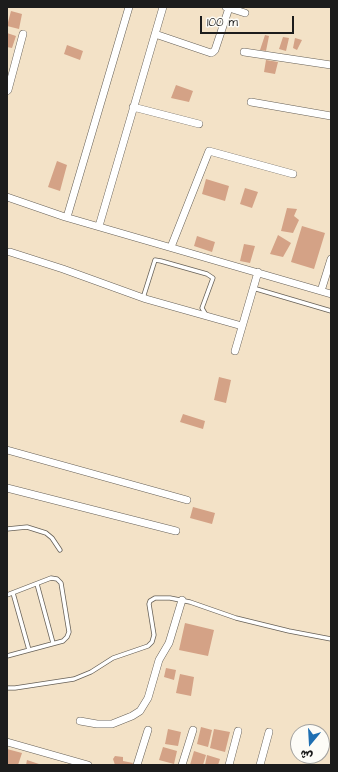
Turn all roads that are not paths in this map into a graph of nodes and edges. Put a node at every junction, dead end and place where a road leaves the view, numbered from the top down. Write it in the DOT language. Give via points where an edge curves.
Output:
graph roads {
  1 [pos="129,7"];
  2 [pos="163,7"];
  3 [pos="227,7"];
  4 [pos="245,13"];
  5 [pos="23,34"];
  6 [pos="155,34"];
  7 [pos="244,52"];
  8 [pos="331,65"];
  9 [pos="7,91"];
  10 [pos="252,102"];
  11 [pos="134,107"];
  12 [pos="331,116"];
  13 [pos="199,124"];
  14 [pos="293,174"];
  15 [pos="7,197"];
  16 [pos="67,217"];
  17 [pos="99,226"];
  18 [pos="171,247"];
  19 [pos="10,252"];
  20 [pos="331,259"];
  21 [pos="258,272"];
  22 [pos="253,288"];
  23 [pos="321,291"];
  24 [pos="331,294"];
  25 [pos="144,298"];
  26 [pos="331,311"];
  27 [pos="207,316"];
  28 [pos="242,326"];
  29 [pos="235,352"];
  30 [pos="7,450"];
  31 [pos="7,488"];
  32 [pos="187,500"];
  33 [pos="7,529"];
  34 [pos="176,532"];
  35 [pos="60,550"];
  36 [pos="37,584"];
  37 [pos="13,593"];
  38 [pos="7,595"];
  39 [pos="182,600"];
  40 [pos="331,639"];
  41 [pos="53,643"];
  42 [pos="29,650"];
  43 [pos="7,656"];
  44 [pos="7,688"];
  45 [pos="80,721"];
  46 [pos="148,730"];
  47 [pos="193,730"];
  48 [pos="238,731"];
  49 [pos="269,732"];
  50 [pos="7,742"];
  51 [pos="88,765"];
  52 [pos="137,765"];
  53 [pos="182,765"];
  54 [pos="229,765"];
  55 [pos="260,765"];
  1 -- 16 [label="street"];
  2 -- 6 [label="street"];
  3 -- 4 [label="street"];
  3 -- 6 [label="street" via="215,50 211,53"];
  5 -- 9 [label="street"];
  6 -- 11 [label="street"];
  7 -- 8 [label="street"];
  10 -- 12 [label="street"];
  11 -- 13 [label="street"];
  11 -- 17 [label="street"];
  14 -- 18 [label="street" via="209,151"];
  15 -- 16 [label="street"];
  16 -- 17 [label="street"];
  17 -- 18 [label="street"];
  18 -- 21 [label="street"];
  19 -- 25 [label="street"];
  20 -- 23 [label="street"];
  21 -- 22 [label="street"];
  21 -- 23 [label="street"];
  22 -- 26 [label="lane"];
  22 -- 28 [label="street"];
  23 -- 24 [label="street"];
  25 -- 27 [label="street"];
  25 -- 27 [label="lane" via="155,260 161,260 213,278 202,308"];
  27 -- 28 [label="street"];
  28 -- 29 [label="street"];
  30 -- 32 [label="street"];
  31 -- 34 [label="street"];
  33 -- 35 [label="lane" via="27,527 46,533"];
  36 -- 37 [label="lane"];
  36 -- 41 [label="lane"];
  36 -- 41 [label="lane" via="51,578 61,583 69,632 63,641"];
  37 -- 38 [label="lane"];
  37 -- 42 [label="lane"];
  39 -- 40 [label="lane" via="236,618"];
  39 -- 44 [label="lane" via="160,597 150,601 154,635 146,648 113,658 74,679"];
  39 -- 45 [label="street" via="159,660 148,698 140,711 112,724"];
  41 -- 42 [label="lane"];
  42 -- 43 [label="lane"];
  46 -- 52 [label="street"];
  47 -- 53 [label="street"];
  48 -- 54 [label="street"];
  49 -- 55 [label="street"];
  50 -- 51 [label="street"];
}
